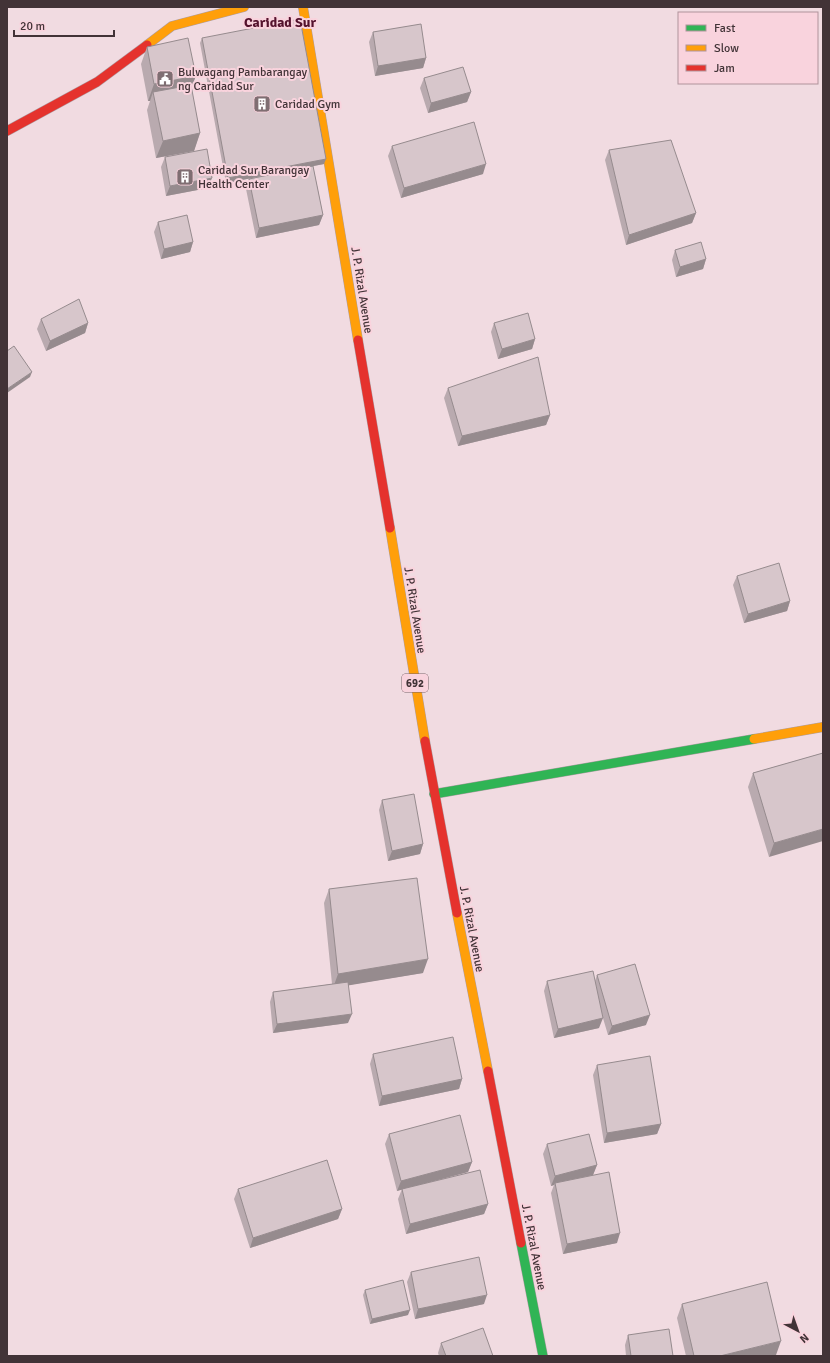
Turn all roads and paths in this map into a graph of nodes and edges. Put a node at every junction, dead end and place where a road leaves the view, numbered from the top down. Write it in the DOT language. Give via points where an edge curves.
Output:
graph roads {
  1 [pos="244,7"];
  2 [pos="303,7"];
  3 [pos="7,131"];
  4 [pos="823,727"];
  5 [pos="434,794"];
  6 [pos="543,1356"];
  1 -- 3 [label="main road" via="172,26 97,82"];
  2 -- 5 [label="main road, J. P. Rizal Avenue / 692"];
  4 -- 5 [label="main road"];
  5 -- 6 [label="main road, J. P. Rizal Avenue / 692"];
}
